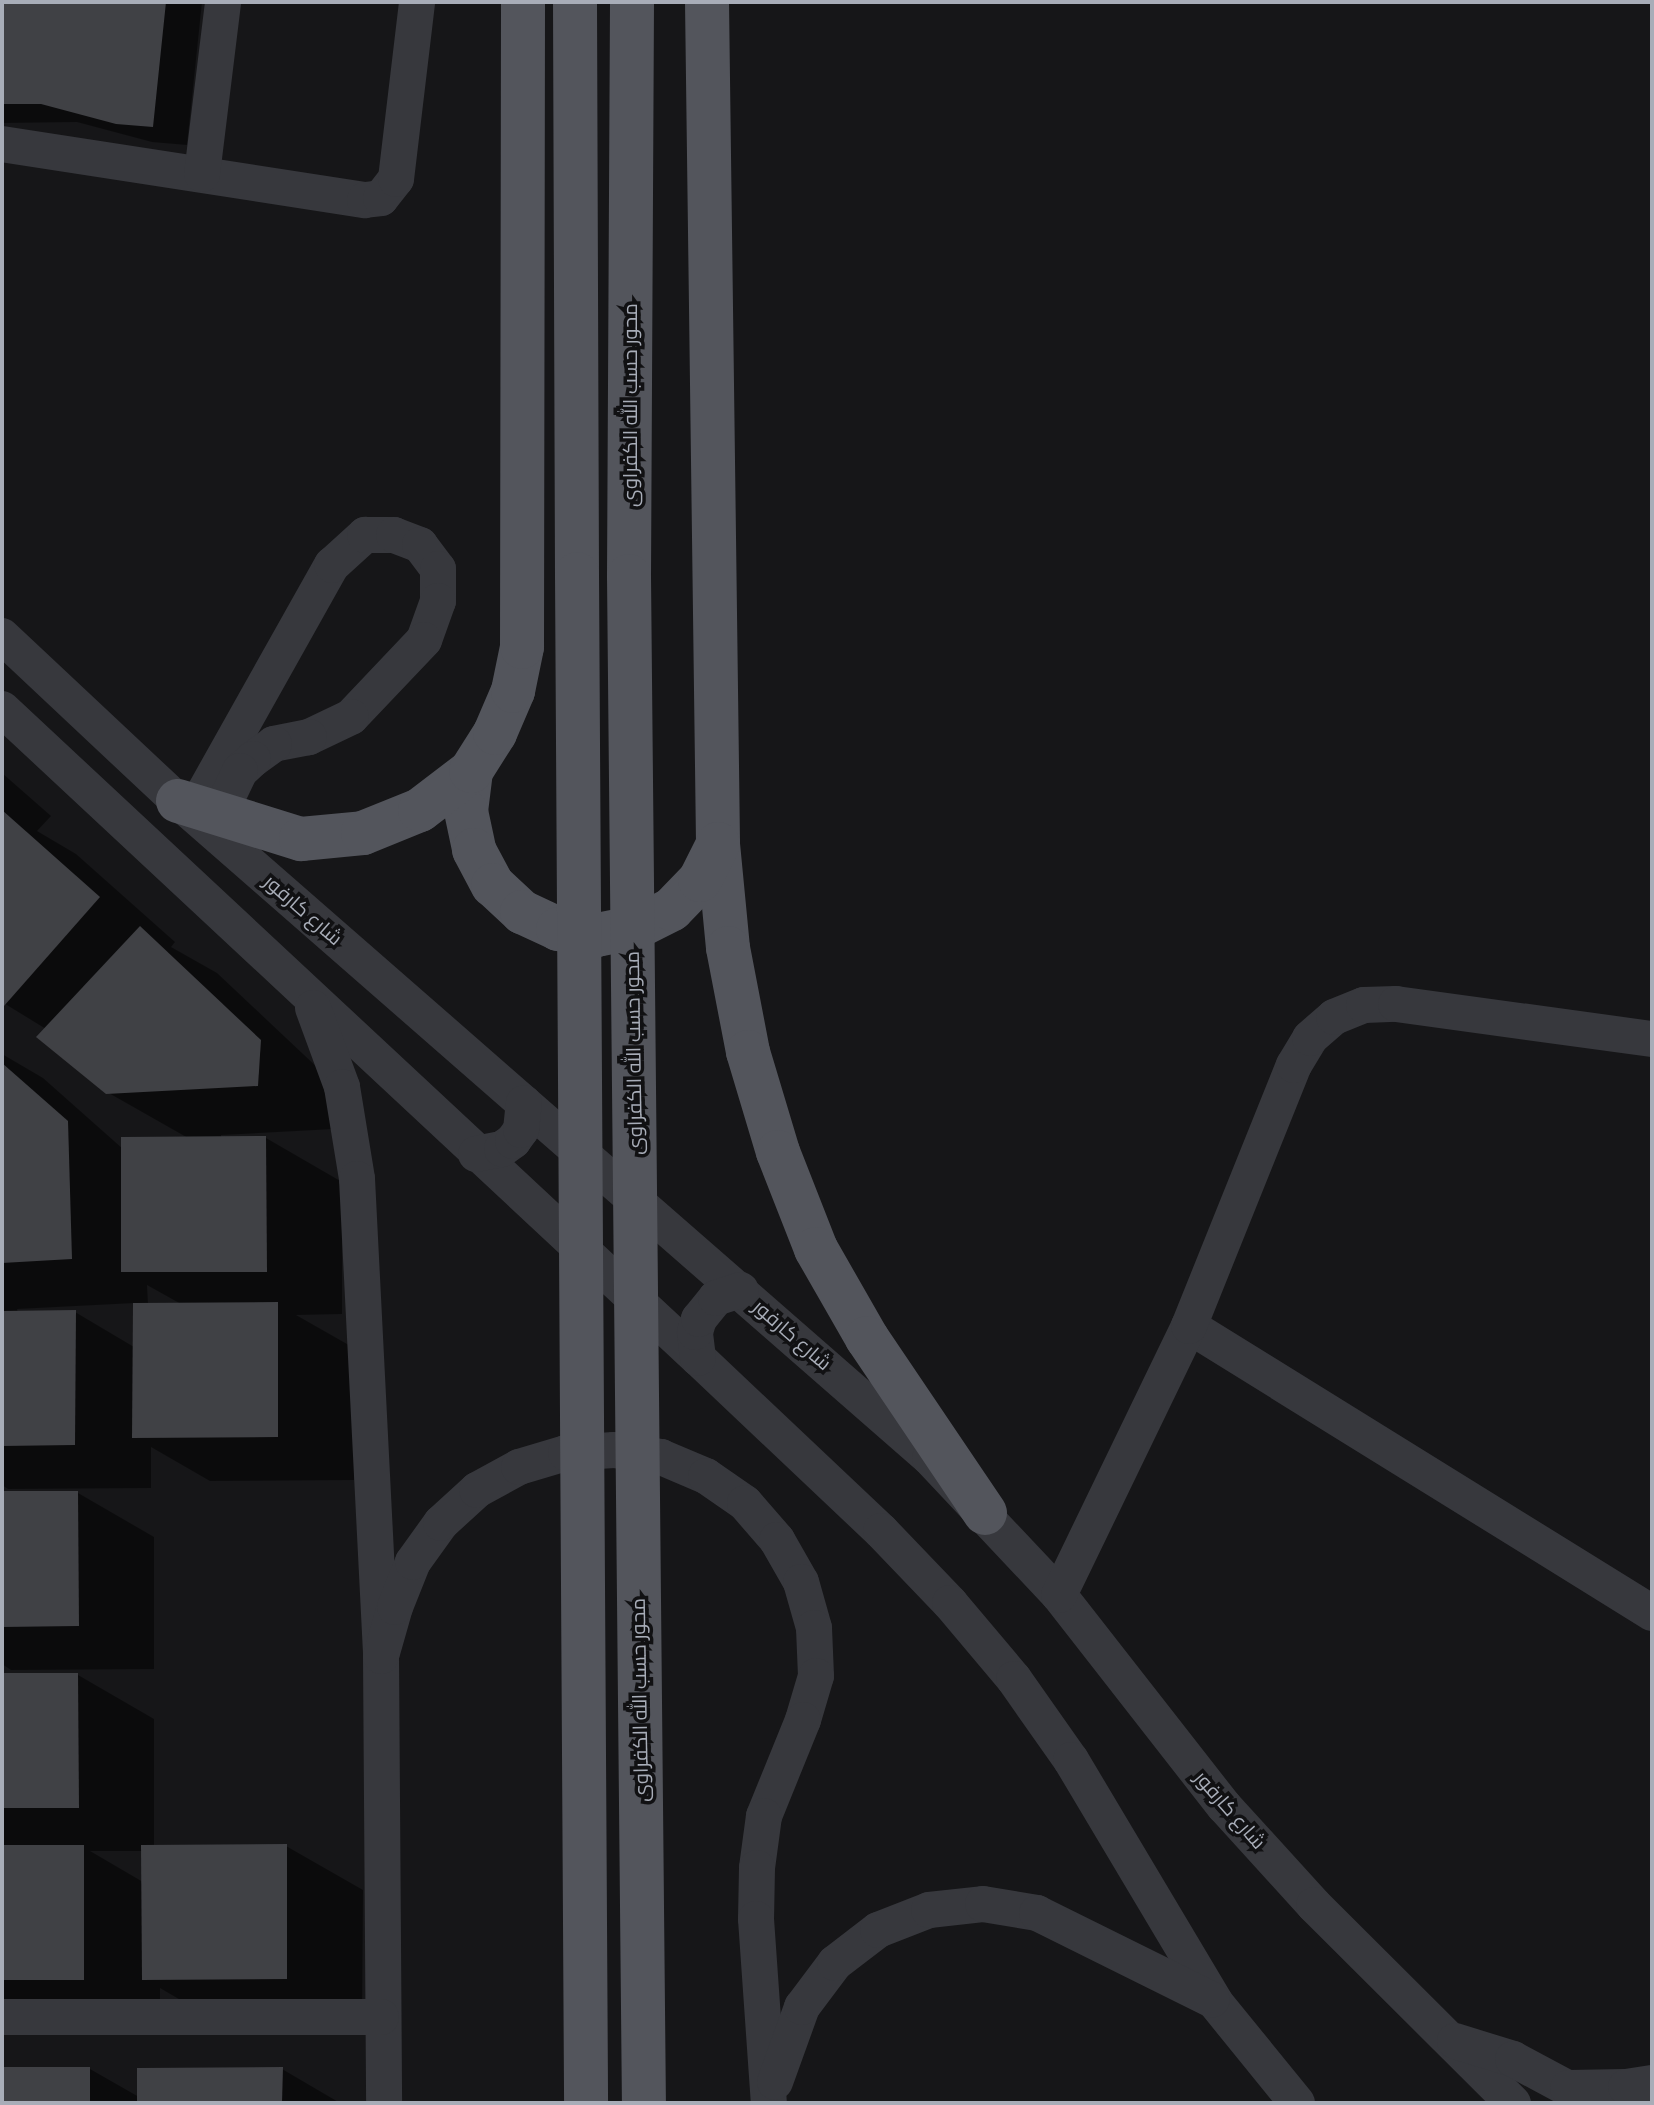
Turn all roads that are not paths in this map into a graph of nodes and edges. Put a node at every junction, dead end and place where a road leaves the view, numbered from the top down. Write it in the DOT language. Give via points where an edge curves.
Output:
graph roads {
  1 [pos="223,2"];
  2 [pos="417,2"];
  3 [pos="523,2"];
  4 [pos="575,2"];
  5 [pos="632,2"];
  6 [pos="707,2"];
  7 [pos="2,144"];
  8 [pos="202,174"];
  9 [pos="2,636"];
  10 [pos="2,709"];
  11 [pos="471,771"];
  12 [pos="198,808"];
  13 [pos="718,844"];
  14 [pos="310,999"];
  15 [pos="1652,1039"];
  16 [pos="524,1103"];
  17 [pos="476,1154"];
  18 [pos="741,1290"];
  19 [pos="1189,1326"];
  20 [pos="698,1358"];
  21 [pos="985,1513"];
  22 [pos="1059,1595"];
  23 [pos="1652,1613"];
  24 [pos="381,1656"];
  25 [pos="1215,2002"];
  26 [pos="2,2017"];
  27 [pos="381,2017"];
  28 [pos="1446,2038"];
  29 [pos="1652,2083"];
  30 [pos="1582,2095"];
  31 [pos="384,2103"];
  32 [pos="586,2103"];
  33 [pos="644,2103"];
  34 [pos="770,2103"];
  35 [pos="1297,2103"];
  36 [pos="1513,2103"];
  1 -- 8 [label="street"];
  2 -- 8 [label="street" via="396,179 388,193 365,200"];
  3 -- 11 [label="main road" via="522,647 513,691"];
  4 -- 32 [label="main road, bridge"];
  5 -- 33 [label="main road, محور حسب الله الكفراوى, bridge" via="629,576"];
  6 -- 13 [label="main road"];
  7 -- 8 [label="street"];
  9 -- 12 [label="street, شارع كارفور"];
  10 -- 14 [label="street"];
  11 -- 12 [label="main road" via="420,810 363,833 301,839"];
  11 -- 13 [label="main road" via="466,811 474,850 493,885 522,912 558,929 597,935 637,927 672,909 700,880"];
  12 -- 12 [label="street" via="274,744 309,737 351,717 424,640 438,601 438,569 420,545 394,535 365,535 332,565"];
  12 -- 16 [label="street, شارع كارفور"];
  13 -- 21 [label="main road" via="728,948 748,1052 778,1152 816,1249 867,1338"];
  14 -- 17 [label="street"];
  14 -- 24 [label="street" via="342,1087 357,1179"];
  15 -- 19 [label="street" via="1396,1004 1364,1005 1334,1017 1310,1038 1294,1065"];
  16 -- 17 [label="street" via="521,1130 513,1141"];
  16 -- 18 [label="street, شارع كارفور"];
  17 -- 20 [label="street"];
  18 -- 20 [label="street" via="716,1298 699,1319"];
  18 -- 21 [label="street, شارع كارفور" via="919,1447"];
  19 -- 22 [label="street"];
  19 -- 23 [label="street"];
  20 -- 25 [label="street" via="881,1531 1014,1679 1071,1760"];
  21 -- 22 [label="street, شارع كارفور"];
  22 -- 28 [label="street, شارع كارفور" via="1224,1806"];
  24 -- 27 [label="street"];
  24 -- 34 [label="street" via="413,1562 441,1523 477,1490 519,1467 566,1453 614,1450 661,1457 706,1476 745,1503 777,1540 801,1582 814,1628 816,1676 764,1816 757,1868"];
  25 -- 34 [label="street" via="1037,1913 983,1904 929,1910 878,1930 835,1963 802,2007"];
  25 -- 35 [label="street"];
  26 -- 27 [label="street"];
  27 -- 31 [label="street"];
  28 -- 30 [label="street" via="1513,2059"];
  28 -- 36 [label="street, شارع كارفور"];
  29 -- 30 [label="street"];
}
